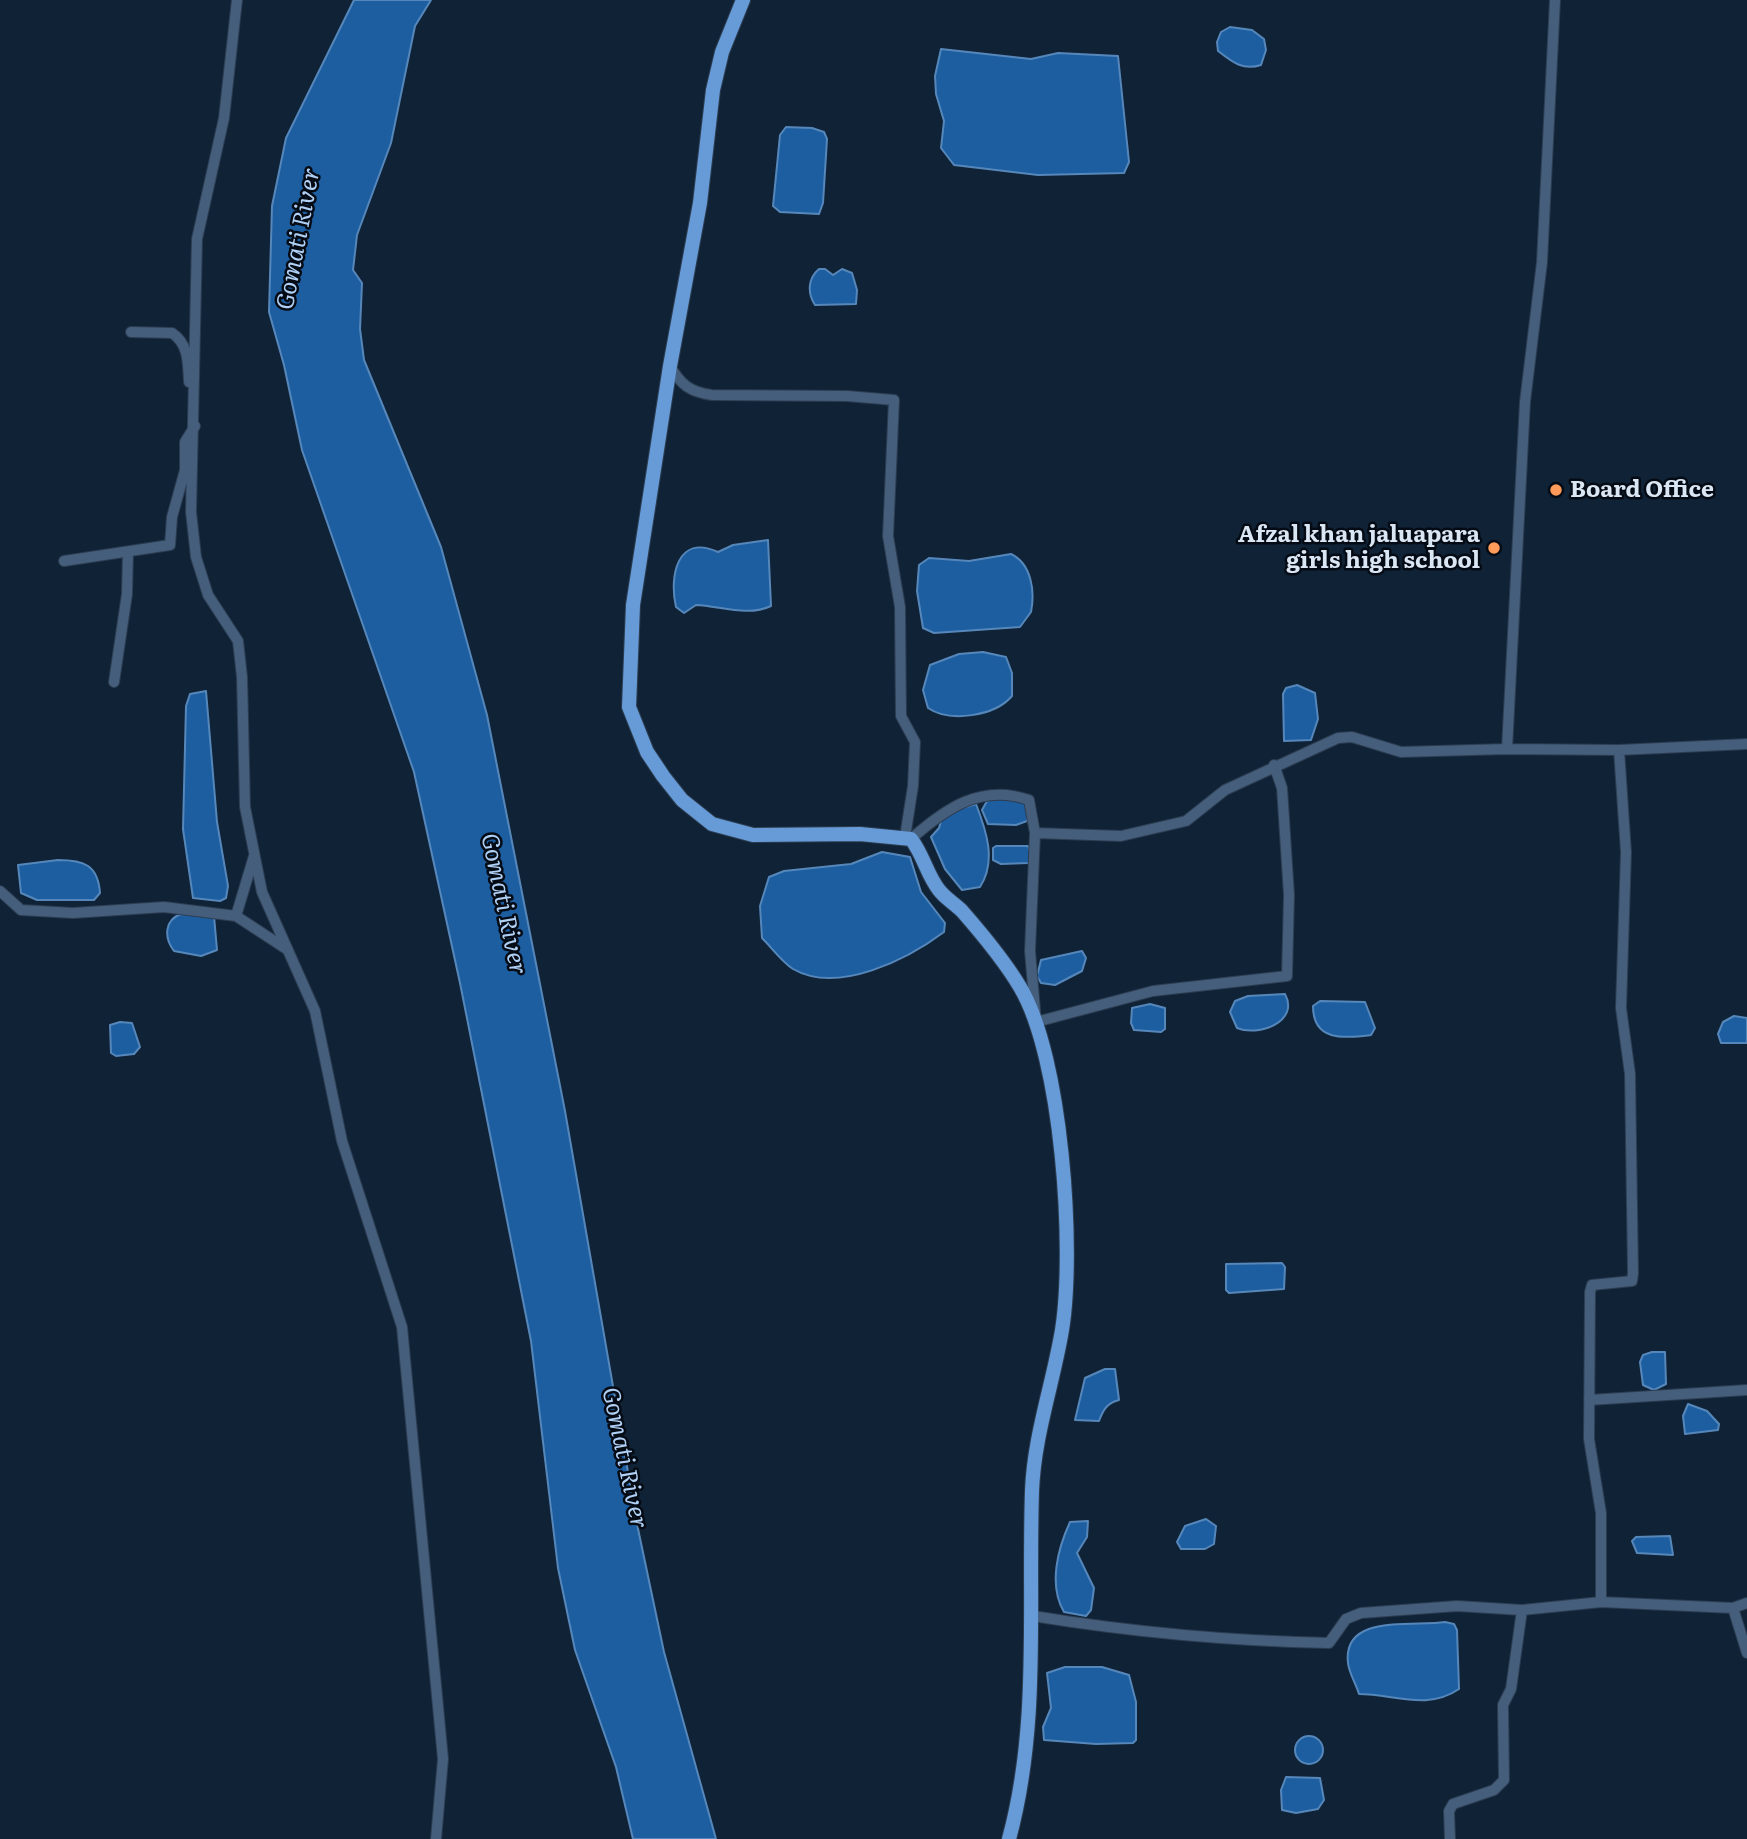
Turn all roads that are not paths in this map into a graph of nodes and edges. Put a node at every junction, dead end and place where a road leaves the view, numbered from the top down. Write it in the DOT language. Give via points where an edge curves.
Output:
graph roads {
  1 [pos="237,0"];
  2 [pos="743,0"];
  3 [pos="1555,0"];
  4 [pos="131,332"];
  5 [pos="670,366"];
  6 [pos="195,426"];
  7 [pos="187,437"];
  8 [pos="128,551"];
  9 [pos="64,561"];
  10 [pos="114,682"];
  11 [pos="1747,744"];
  12 [pos="1507,749"];
  13 [pos="1619,750"];
  14 [pos="1275,765"];
  15 [pos="1035,833"];
  16 [pos="908,838"];
  17 [pos="254,853"];
  18 [pos="0,891"];
  19 [pos="236,916"];
  20 [pos="288,950"];
  21 [pos="1036,1022"];
  22 [pos="1747,1390"];
  23 [pos="1588,1400"];
  24 [pos="1601,1602"];
  25 [pos="1747,1603"];
  26 [pos="1733,1608"];
  27 [pos="1522,1610"];
  28 [pos="1033,1616"];
  29 [pos="1747,1653"];
  30 [pos="436,1839"];
  31 [pos="1009,1839"];
  32 [pos="1450,1839"];
  1 -- 6 [label="street" via="223,118 197,239"];
  2 -- 5 [label="main road" via="713,90 700,203"];
  3 -- 12 [label="street" via="1542,262 1525,402"];
  4 -- 7 [label="street" via="172,333 183,343 188,371"];
  5 -- 16 [label="street" via="694,392 712,395 894,400 888,537 900,607 901,716 915,742"];
  5 -- 16 [label="main road" via="633,605 629,665 629,707 648,752 681,800 712,824 753,835"];
  6 -- 7 [label="street"];
  6 -- 17 [label="street" via="191,512 196,557 208,595 237,641 245,807"];
  7 -- 8 [label="street" via="170,545"];
  8 -- 9 [label="street"];
  8 -- 10 [label="street" via="127,594"];
  11 -- 13 [label="street"];
  12 -- 13 [label="street"];
  12 -- 14 [label="street" via="1401,752 1352,737 1338,738"];
  13 -- 23 [label="street" via="1626,852 1621,1008 1630,1074 1633,1273 1632,1281 1592,1285"];
  14 -- 15 [label="street" via="1225,790 1186,821 1121,836"];
  14 -- 21 [label="street" via="1282,788 1290,902 1287,976 1153,991"];
  15 -- 16 [label="street" via="1029,800 1011,795 958,802"];
  15 -- 21 [label="street" via="1030,951"];
  16 -- 21 [label="main road" via="939,890 985,938 1020,988"];
  17 -- 19 [label="street"];
  17 -- 20 [label="street" via="262,892"];
  18 -- 19 [label="street" via="21,910 73,913 164,907"];
  19 -- 20 [label="street"];
  20 -- 30 [label="street" via="315,1011 342,1141 402,1327 443,1759"];
  21 -- 28 [label="main road" via="1055,1113 1068,1279 1032,1488"];
  22 -- 23 [label="street"];
  23 -- 24 [label="street" via="1601,1513"];
  24 -- 26 [label="street"];
  24 -- 27 [label="street"];
  25 -- 26 [label="street"];
  26 -- 29 [label="street"];
  27 -- 28 [label="street" via="1457,1606 1360,1613 1346,1619 1329,1643 1104,1628"];
  27 -- 32 [label="street" via="1511,1689 1503,1705 1504,1780 1494,1790 1453,1804"];
  28 -- 31 [label="main road" via="1029,1720"];
}
